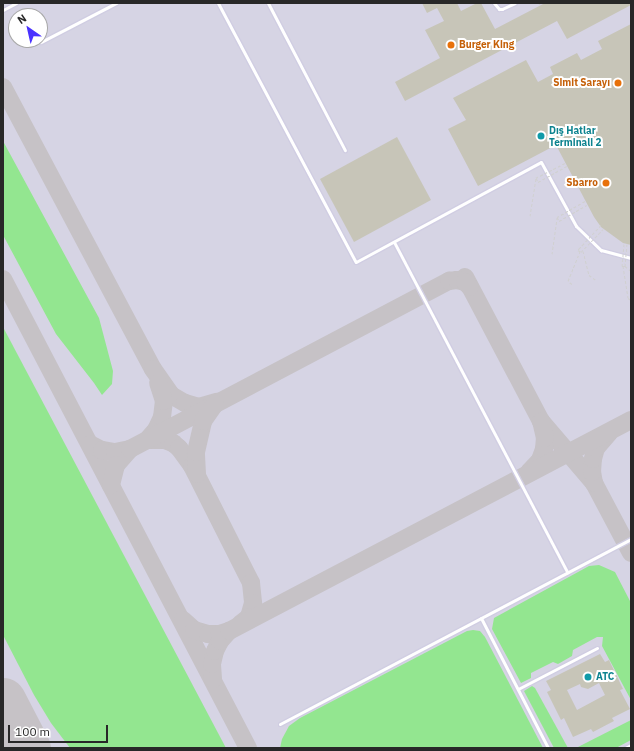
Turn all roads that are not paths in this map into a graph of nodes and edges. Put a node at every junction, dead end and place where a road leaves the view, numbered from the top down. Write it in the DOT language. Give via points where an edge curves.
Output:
graph roads {
  1 [pos="16,3"];
  2 [pos="116,3"];
  3 [pos="218,3"];
  4 [pos="268,3"];
  5 [pos="494,3"];
  6 [pos="515,3"];
  7 [pos="3,10"];
  8 [pos="48,38"];
  9 [pos="345,150"];
  10 [pos="394,242"];
  11 [pos="631,258"];
  12 [pos="631,539"];
  13 [pos="567,572"];
  14 [pos="481,618"];
  15 [pos="597,648"];
  16 [pos="518,689"];
  17 [pos="280,724"];
  18 [pos="631,745"];
  19 [pos="548,748"];
  20 [pos="625,748"];
  1 -- 7 [label="lane"];
  2 -- 8 [label="lane"];
  3 -- 10 [label="lane" via="356,262"];
  4 -- 9 [label="lane"];
  5 -- 6 [label="lane" via="502,10"];
  10 -- 11 [label="lane" via="541,162 576,226 600,250"];
  10 -- 13 [label="lane"];
  12 -- 13 [label="lane"];
  13 -- 14 [label="lane"];
  14 -- 16 [label="lane"];
  14 -- 17 [label="lane"];
  15 -- 16 [label="lane"];
  16 -- 19 [label="lane"];
  18 -- 20 [label="lane"];
}
